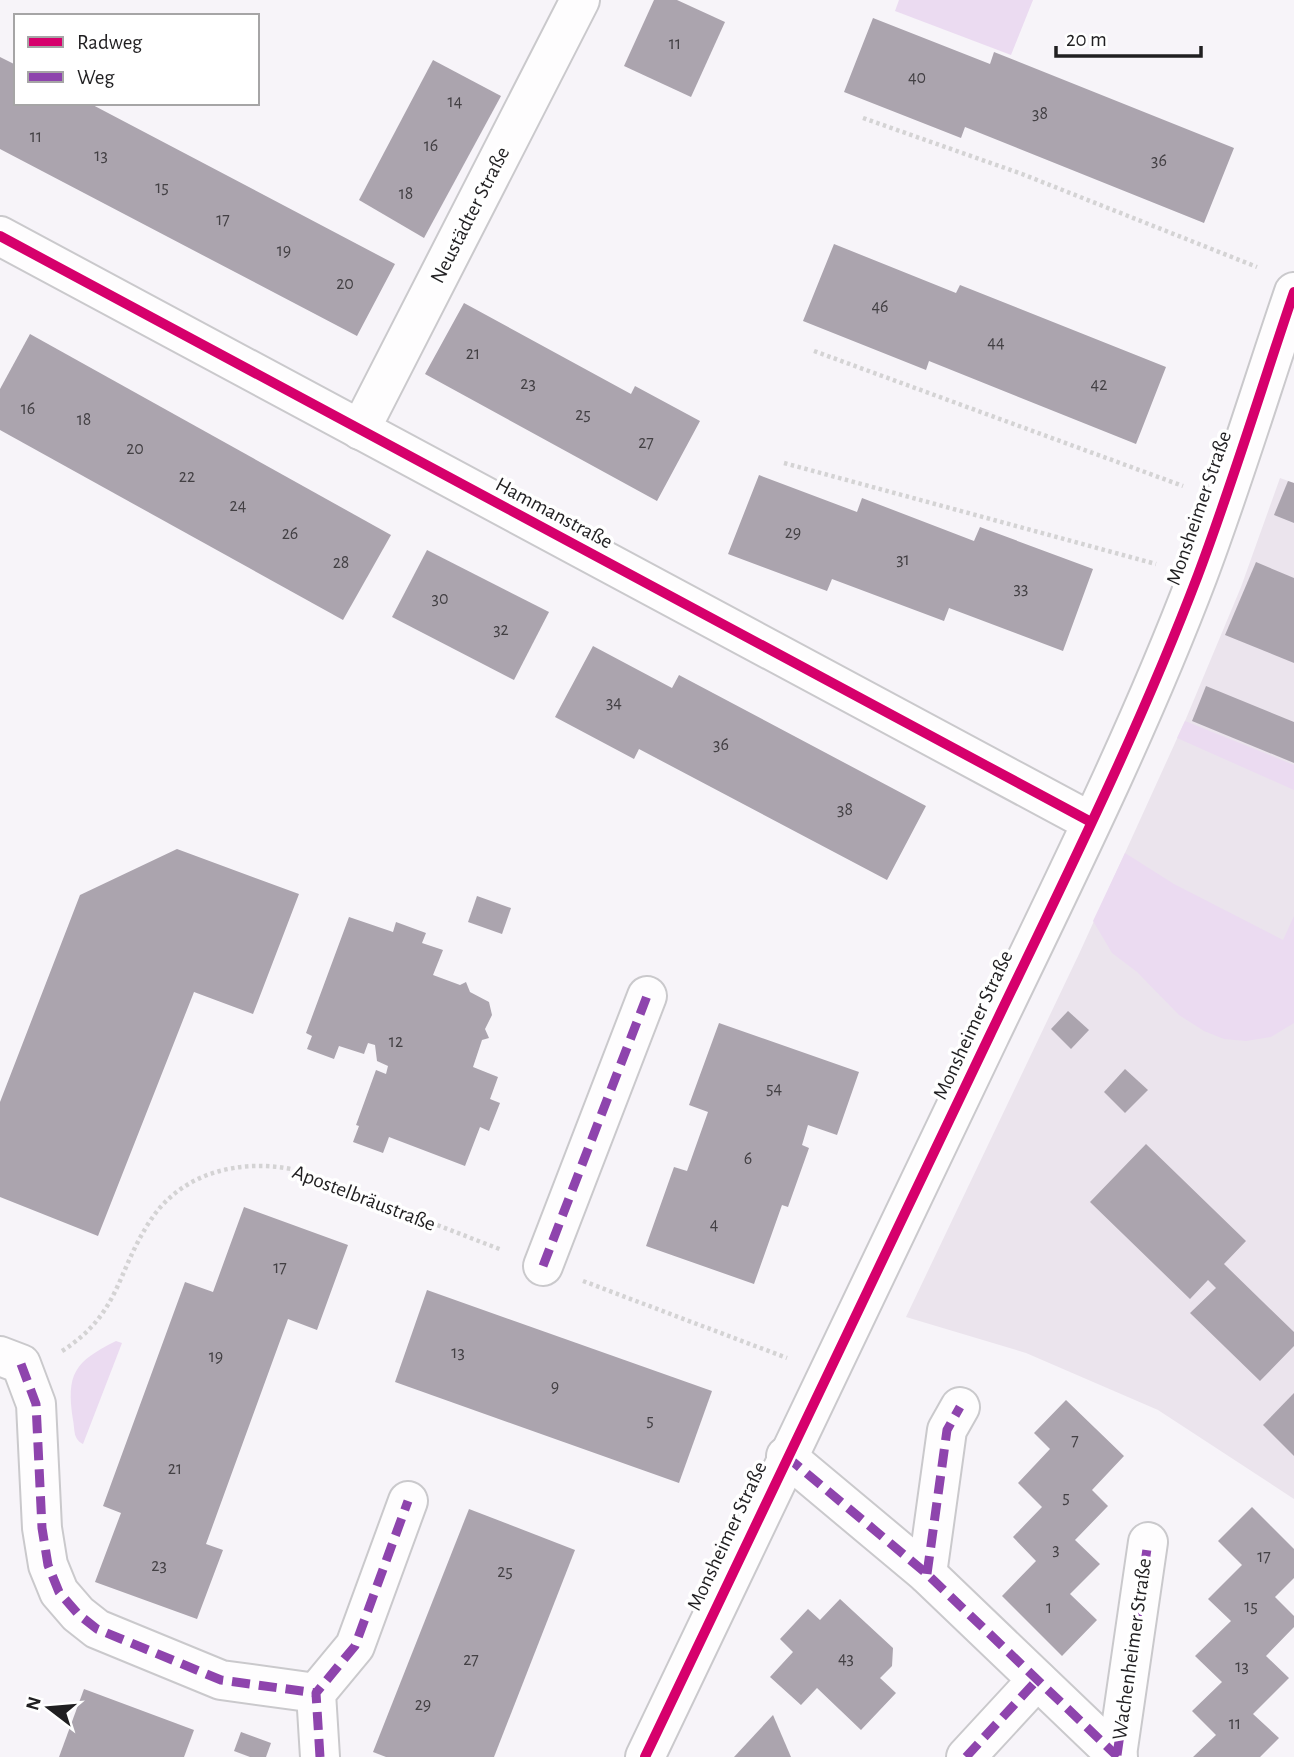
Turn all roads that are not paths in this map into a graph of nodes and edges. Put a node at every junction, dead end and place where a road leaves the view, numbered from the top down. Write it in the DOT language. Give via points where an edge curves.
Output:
graph roads {
  1 [pos="580,0"];
  2 [pos="0,236"];
  3 [pos="1294,292"];
  4 [pos="360,430"];
  5 [pos="1091,822"];
  6 [pos="647,996"];
  7 [pos="543,1266"];
  8 [pos="11,1360"];
  9 [pos="960,1407"];
  10 [pos="786,1456"];
  11 [pos="408,1501"];
  12 [pos="1148,1542"];
  13 [pos="927,1574"];
  14 [pos="1037,1680"];
  15 [pos="316,1693"];
  16 [pos="1117,1756"];
  17 [pos="320,1757"];
  18 [pos="645,1757"];
  19 [pos="966,1757"];
  1 -- 4 [label="street, Neustädter Straße"];
  2 -- 4 [label="street, Hammanstraße"];
  3 -- 5 [label="street, Monsheimer Straße" via="1197,576"];
  4 -- 5 [label="street, Hammanstraße"];
  5 -- 10 [label="street, Monsheimer Straße"];
  6 -- 7 [label="street"];
  8 -- 15 [label="street" via="36,1404 48,1564 60,1592 78,1615 97,1629 221,1680"];
  9 -- 13 [label="street" via="947,1430"];
  10 -- 13 [label="street, Wachenheimer Straße"];
  10 -- 18 [label="street, Monsheimer Straße"];
  11 -- 15 [label="street" via="355,1646"];
  12 -- 16 [label="street, Wachenheimer Straße"];
  13 -- 14 [label="street, Wachenheimer Straße"];
  14 -- 16 [label="street, Wachenheimer Straße"];
  14 -- 19 [label="street"];
  15 -- 17 [label="street"];
}
